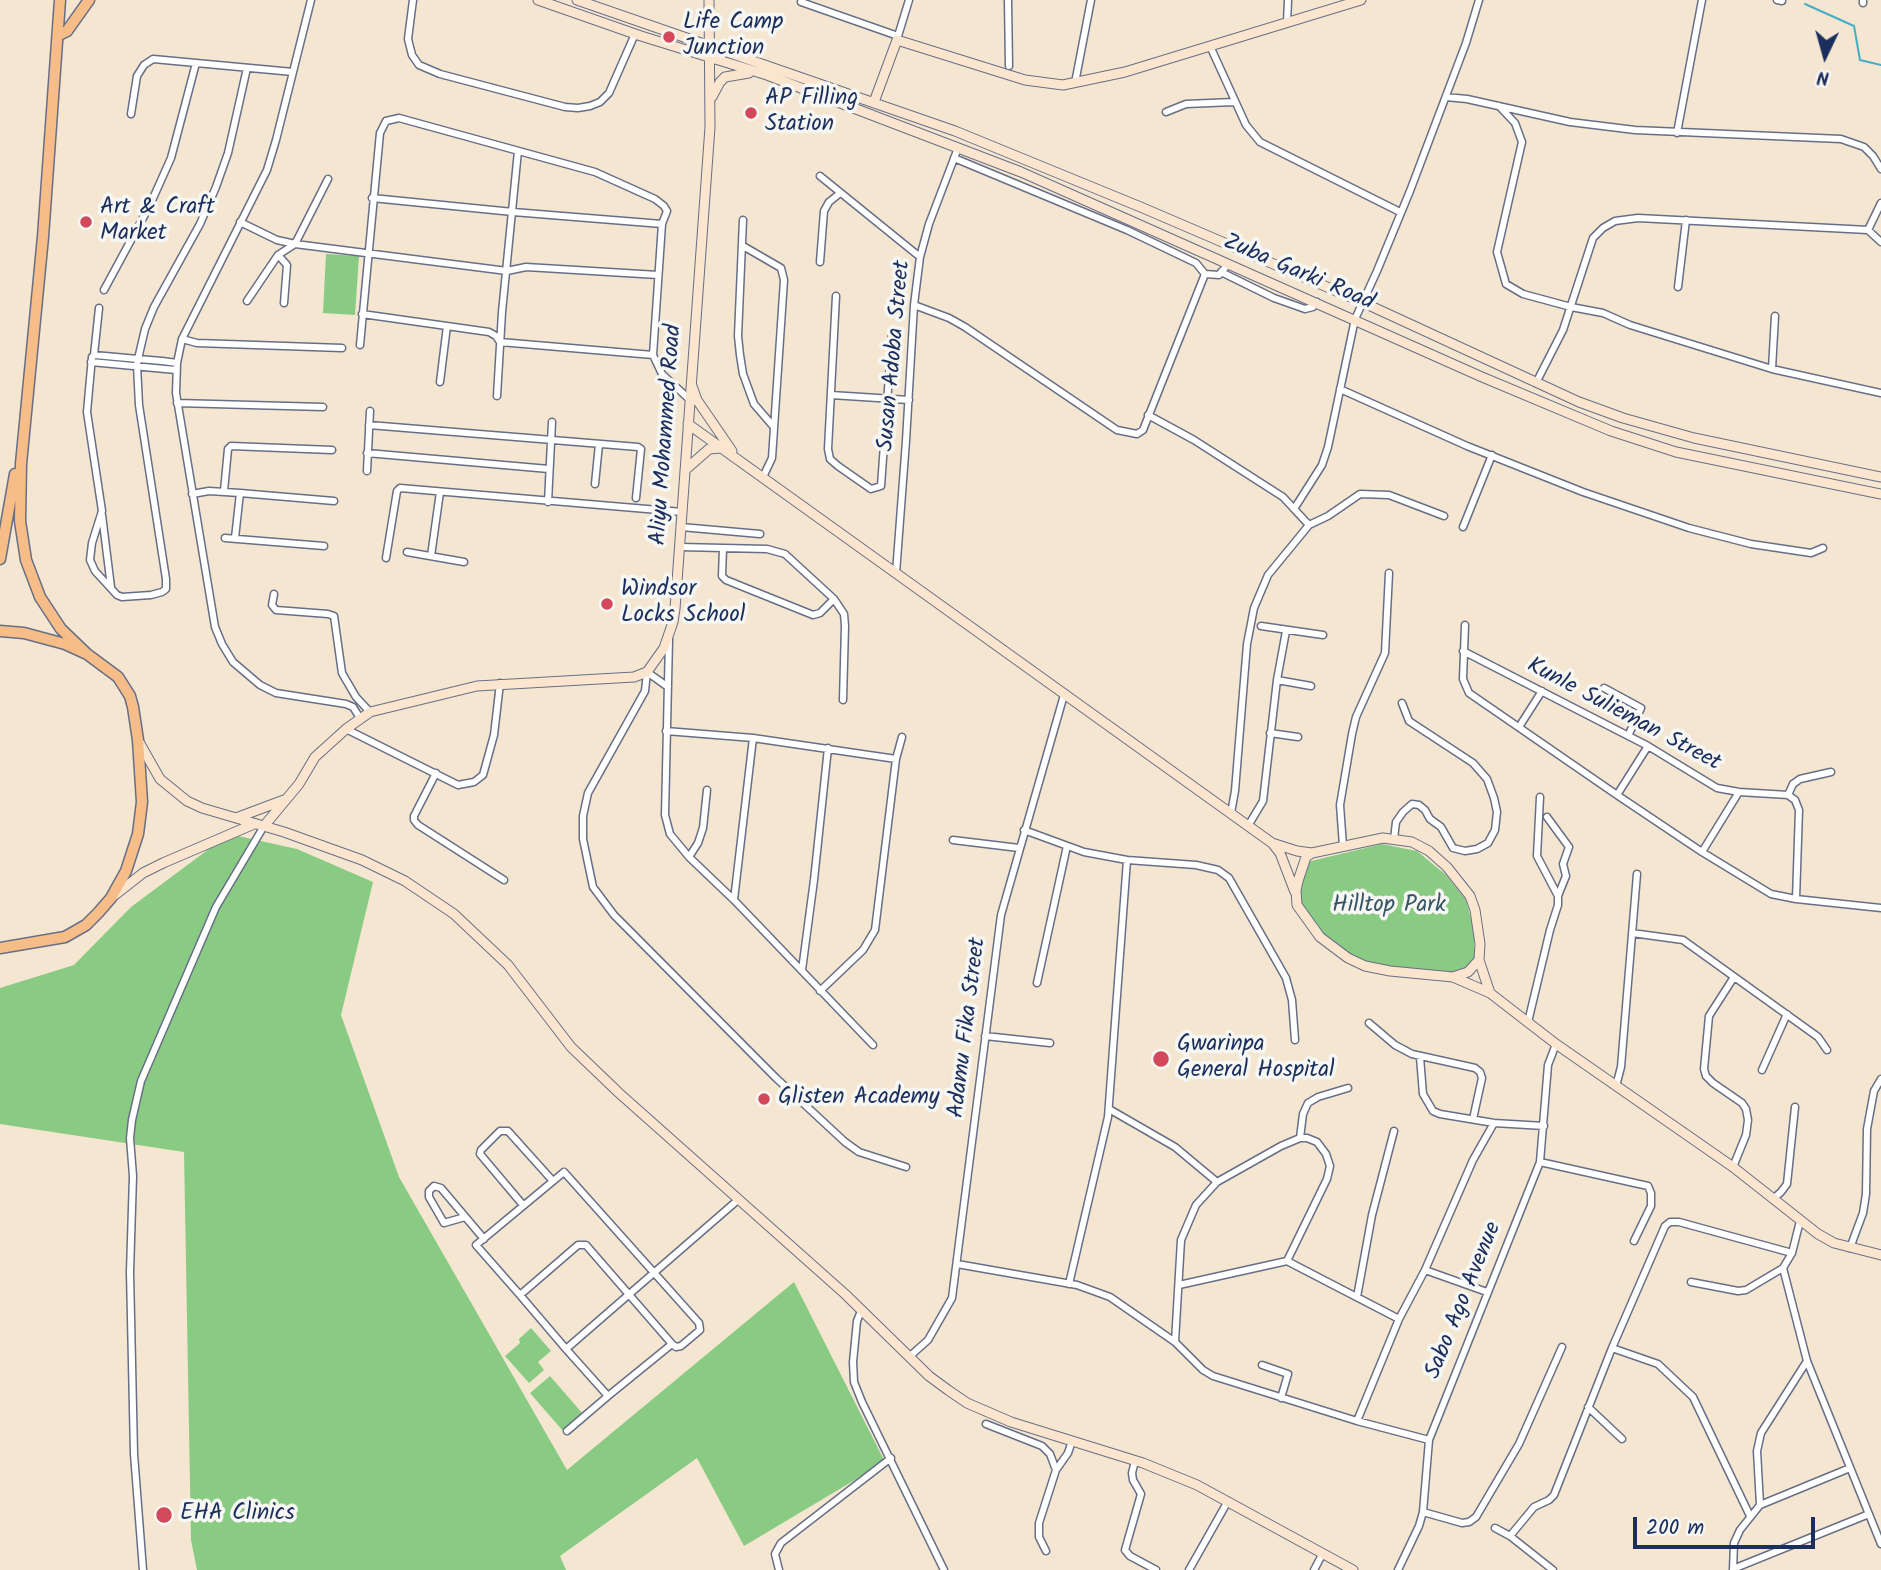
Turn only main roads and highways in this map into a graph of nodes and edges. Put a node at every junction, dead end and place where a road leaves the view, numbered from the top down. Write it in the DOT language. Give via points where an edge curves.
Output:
graph roads {
  1 [pos="60,0"];
  2 [pos="89,0"];
  3 [pos="59,35"];
  4 [pos="24,433"];
  5 [pos="0,559"];
  6 [pos="0,631"];
  7 [pos="87,654"];
  8 [pos="30,944"];
  9 [pos="0,948"];
  10 [pos="0,955"];
  1 -- 3 [label="main road"];
  2 -- 3 [label="main road" via="71,28"];
  3 -- 4 [label="main road"];
  4 -- 5 [label="main road"];
  4 -- 7 [label="main road" via="20,521 26,560 49,614"];
  6 -- 7 [label="main road" via="46,638"];
  7 -- 8 [label="main road" via="125,686 133,707 141,817 133,853 98,914 65,937"];
  8 -- 9 [label="main road"];
  8 -- 10 [label="main road"];
}
